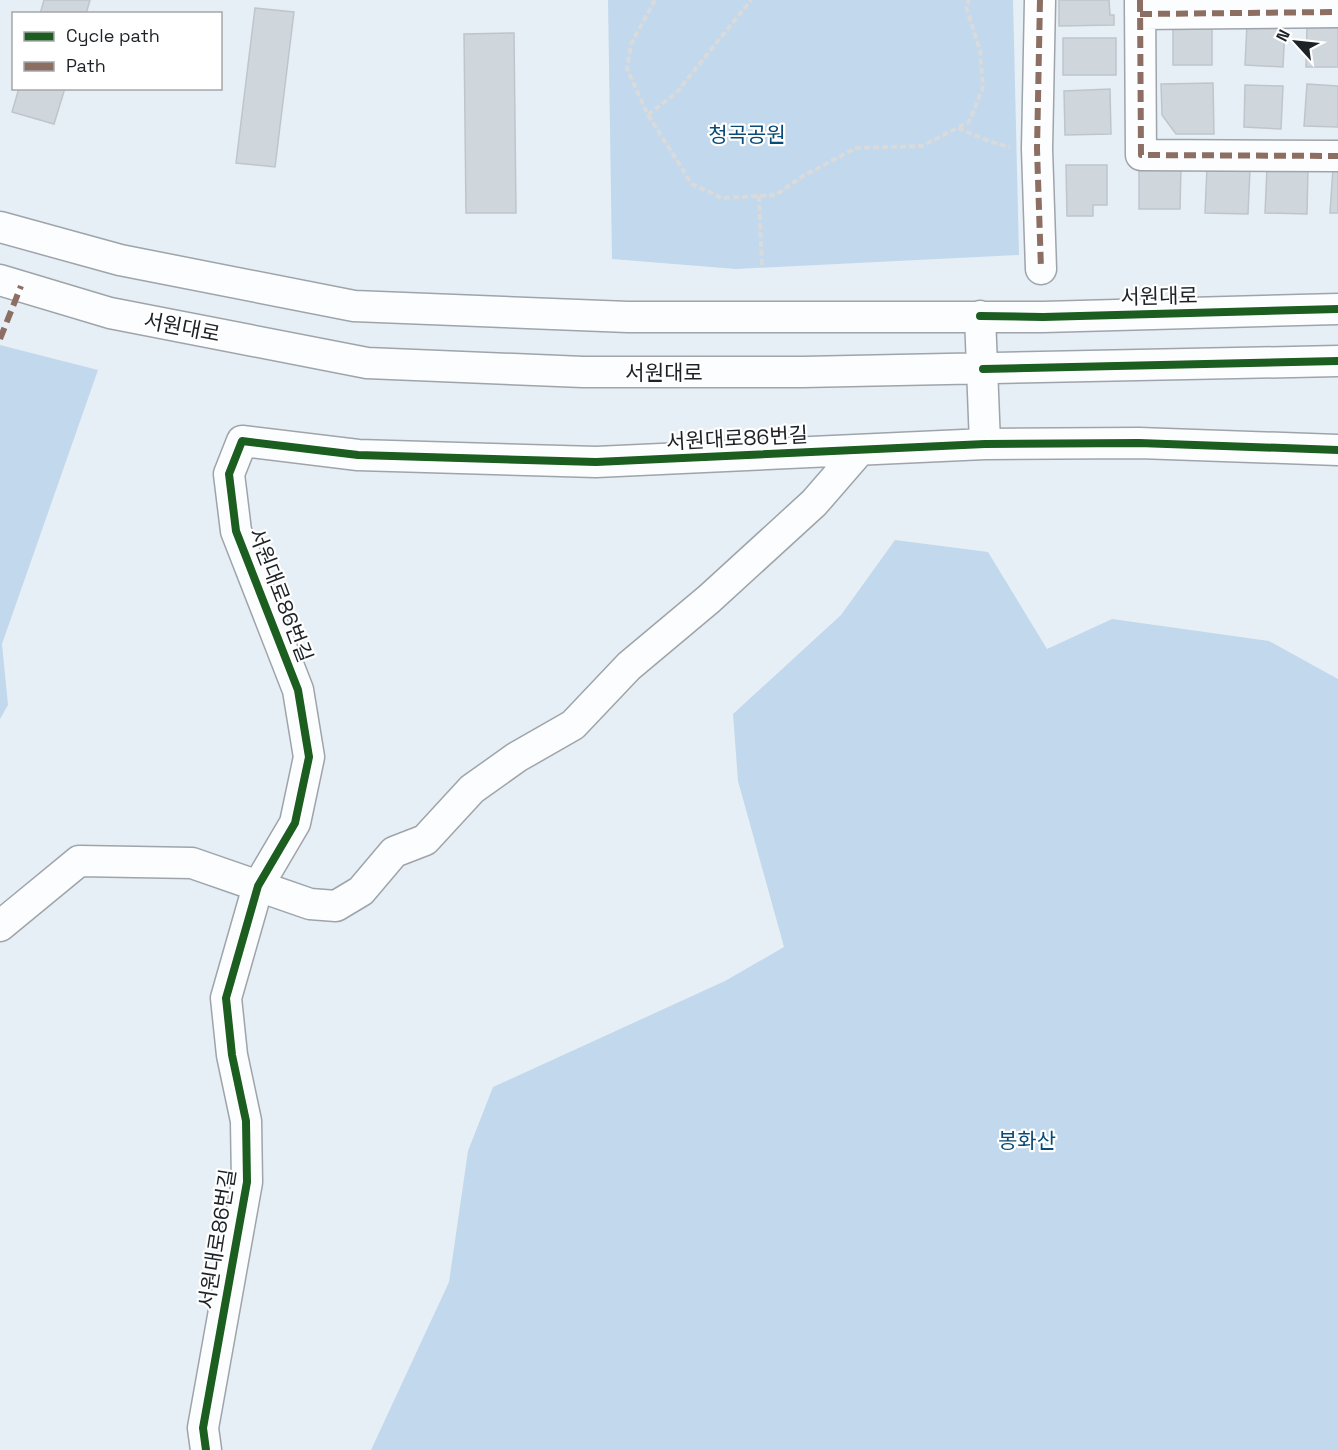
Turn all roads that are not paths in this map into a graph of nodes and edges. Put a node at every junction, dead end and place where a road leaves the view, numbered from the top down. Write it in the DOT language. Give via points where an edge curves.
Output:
graph roads {
  1 [pos="1040,0"];
  2 [pos="1140,7"];
  3 [pos="1338,12"];
  4 [pos="1338,156"];
  5 [pos="0,226"];
  6 [pos="1041,269"];
  7 [pos="0,280"];
  8 [pos="1338,309"];
  9 [pos="980,316"];
  10 [pos="1338,361"];
  11 [pos="983,369"];
  12 [pos="985,444"];
  13 [pos="860,450"];
  14 [pos="1338,450"];
  15 [pos="258,886"];
  16 [pos="0,926"];
  17 [pos="206,1450"];
  1 -- 6 [label="street" via="1036,149"];
  2 -- 3 [label="street"];
  2 -- 4 [label="street" via="1141,155"];
  5 -- 9 [label="street, 서원대로" via="120,260 354,306 628,317"];
  7 -- 11 [label="street, 서원대로" via="110,313 367,363 582,372"];
  8 -- 9 [label="street, 서원대로"];
  9 -- 11 [label="street"];
  10 -- 11 [label="street, 서원대로"];
  11 -- 12 [label="street"];
  12 -- 13 [label="street, 서원대로86번길"];
  12 -- 14 [label="street, 서원대로86번길" via="1139,443"];
  13 -- 15 [label="street" via="814,503 629,666 573,725 472,789 425,840 394,852 361,891 336,906 310,904"];
  13 -- 15 [label="street, 서원대로86번길" via="596,462 358,455 242,441 229,474 236,531 298,690 309,757 295,823"];
  15 -- 16 [label="street" via="192,863 79,861"];
  15 -- 17 [label="street, 서원대로86번길" via="226,998 232,1055 246,1121 247,1182 203,1428"];
}
